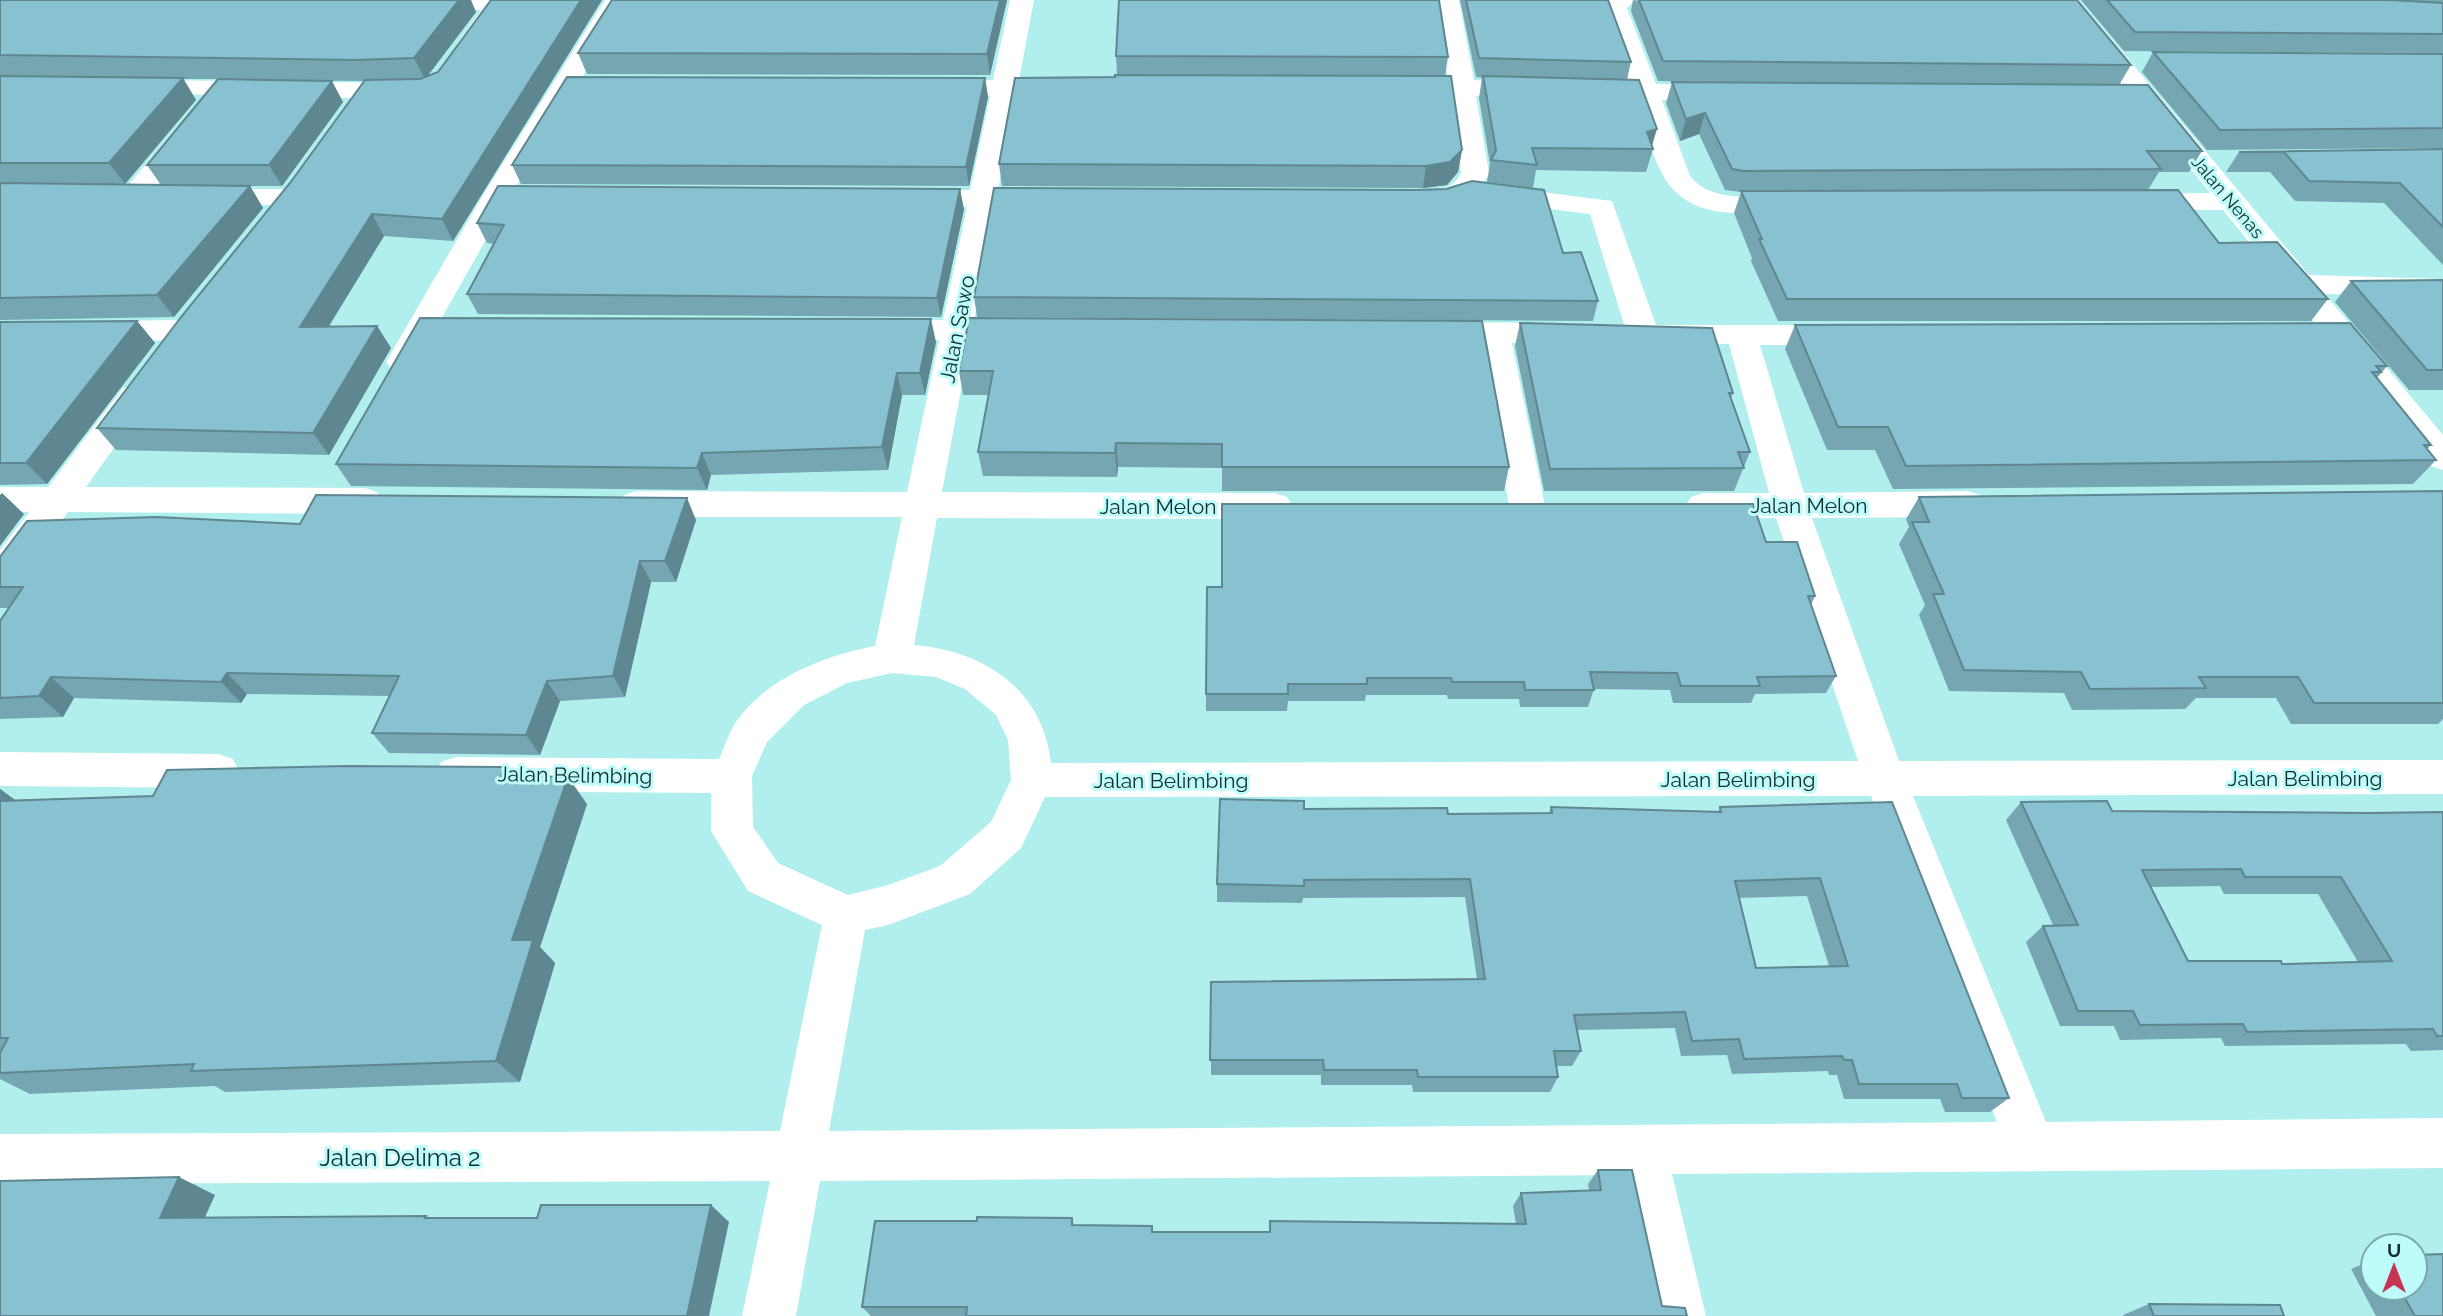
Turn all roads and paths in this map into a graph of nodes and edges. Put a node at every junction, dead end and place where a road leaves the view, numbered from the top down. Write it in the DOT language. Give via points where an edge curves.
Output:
graph roads {
  1 [pos="1021,0"];
  2 [pos="1346,0"];
  3 [pos="1623,0"];
  4 [pos="1634,0"];
  5 [pos="1648,0"];
  6 [pos="2046,0"];
  7 [pos="2066,0"];
  8 [pos="625,1"];
  9 [pos="1453,1"];
  10 [pos="399,2"];
  11 [pos="454,64"];
  12 [pos="1463,87"];
  13 [pos="111,88"];
  14 [pos="908,88"];
  15 [pos="1004,88"];
  16 [pos="1088,88"];
  17 [pos="1380,88"];
  18 [pos="222,90"];
  19 [pos="431,90"];
  20 [pos="367,92"];
  21 [pos="1646,92"];
  22 [pos="1744,93"];
  23 [pos="2107,96"];
  24 [pos="2146,96"];
  25 [pos="344,124"];
  26 [pos="2199,161"];
  27 [pos="2238,161"];
  28 [pos="1464,190"];
  29 [pos="885,198"];
  30 [pos="982,199"];
  31 [pos="1066,199"];
  32 [pos="1399,200"];
  33 [pos="2232,201"];
  34 [pos="2107,202"];
  35 [pos="1818,203"];
  36 [pos="267,228"];
  37 [pos="2300,284"];
  38 [pos="2443,288"];
  39 [pos="847,329"];
  40 [pos="957,330"];
  41 [pos="1049,331"];
  42 [pos="1411,331"];
  43 [pos="1494,331"];
  44 [pos="0,332"];
  45 [pos="2300,332"];
  46 [pos="1620,333"];
  47 [pos="2341,334"];
  48 [pos="1742,335"];
  49 [pos="1867,335"];
  50 [pos="389,384"];
  51 [pos="2437,444"];
  52 [pos="0,499"];
  53 [pos="58,500"];
  54 [pos="392,501"];
  55 [pos="601,503"];
  56 [pos="2000,503"];
  57 [pos="922,506"];
  58 [pos="1306,506"];
  59 [pos="1527,506"];
  60 [pos="1665,506"];
  61 [pos="1790,506"];
  62 [pos="0,577"];
  63 [pos="892,658"];
  64 [pos="0,769"];
  65 [pos="248,772"];
  66 [pos="414,773"];
  67 [pos="731,776"];
  68 [pos="2443,778"];
  69 [pos="1885,779"];
  70 [pos="1032,780"];
  71 [pos="846,915"];
  72 [pos="2443,1143"];
  73 [pos="2031,1146"];
  74 [pos="1642,1150"];
  75 [pos="799,1156"];
  76 [pos="0,1159"];
  77 [pos="769,1316"];
  78 [pos="1679,1316"];
  1 -- 15 [label="street, Jalan Sawo"];
  2 -- 9 [label="street"];
  3 -- 21 [label="street" via="1615,6"];
  4 -- 5 [label="street"];
  6 -- 7 [label="street"];
  7 -- 24 [label="street, Jalan Nenas" via="2131,61"];
  8 -- 50 [label="street" via="436,326"];
  9 -- 12 [label="street"];
  10 -- 11 [label="street" via="493,3 494,8"];
  12 -- 17 [label="street"];
  12 -- 21 [label="street"];
  12 -- 28 [label="street" via="1475,173 1471,186"];
  13 -- 18 [label="street"];
  14 -- 15 [label="street"];
  15 -- 16 [label="street"];
  15 -- 30 [label="street, Jalan Sawo"];
  18 -- 20 [label="street"];
  18 -- 36 [label="street" via="121,196 299,187"];
  19 -- 20 [label="street"];
  20 -- 25 [label="street"];
  21 -- 22 [label="street"];
  21 -- 35 [label="street" via="1677,177 1694,195 1736,203"];
  23 -- 24 [label="street"];
  24 -- 26 [label="street, Jalan Nenas"];
  26 -- 27 [label="street"];
  26 -- 33 [label="street, Jalan Nenas"];
  28 -- 32 [label="street" via="1438,199"];
  28 -- 46 [label="street" via="1602,207"];
  29 -- 30 [label="street"];
  30 -- 31 [label="street"];
  30 -- 40 [label="street, Jalan Sawo"];
  33 -- 34 [label="street"];
  33 -- 37 [label="street, Jalan Nenas"];
  37 -- 38 [label="street"];
  37 -- 47 [label="street, Jalan Nenas"];
  39 -- 40 [label="street"];
  40 -- 41 [label="street"];
  40 -- 57 [label="street, Jalan Sawo"];
  42 -- 43 [label="street"];
  43 -- 46 [label="street"];
  43 -- 59 [label="street"];
  44 -- 53 [label="street" via="192,320"];
  45 -- 47 [label="street"];
  46 -- 48 [label="street"];
  47 -- 51 [label="street, Jalan Nenas"];
  48 -- 49 [label="street"];
  48 -- 61 [label="street"];
  52 -- 53 [label="street"];
  53 -- 54 [label="street" via="329,489"];
  53 -- 62 [label="street"];
  55 -- 57 [label="street, Jalan Melon"];
  56 -- 61 [label="street, Jalan Melon"];
  57 -- 58 [label="street, Jalan Melon"];
  57 -- 63 [label="street, Jalan Sawo"];
  60 -- 61 [label="street, Jalan Melon"];
  61 -- 69 [label="street"];
  63 -- 67 [label="street" via="838,669 790,694 752,731"];
  63 -- 70 [label="street" via="939,662 979,678 1010,704 1028,740"];
  64 -- 65 [label="street"];
  66 -- 67 [label="street, Jalan Belimbing"];
  67 -- 71 [label="street" via="732,831 763,877"];
  68 -- 69 [label="street, Jalan Belimbing"];
  69 -- 70 [label="street, Jalan Belimbing"];
  69 -- 73 [label="street"];
  70 -- 71 [label="street" via="1006,835 955,880"];
  71 -- 75 [label="street"];
  72 -- 73 [label="street, Jalan Delima 2"];
  73 -- 74 [label="street, Jalan Delima 2"];
  74 -- 75 [label="street, Jalan Delima 2"];
  74 -- 78 [label="street"];
  75 -- 76 [label="street, Jalan Delima 2"];
  75 -- 77 [label="street"];
}
